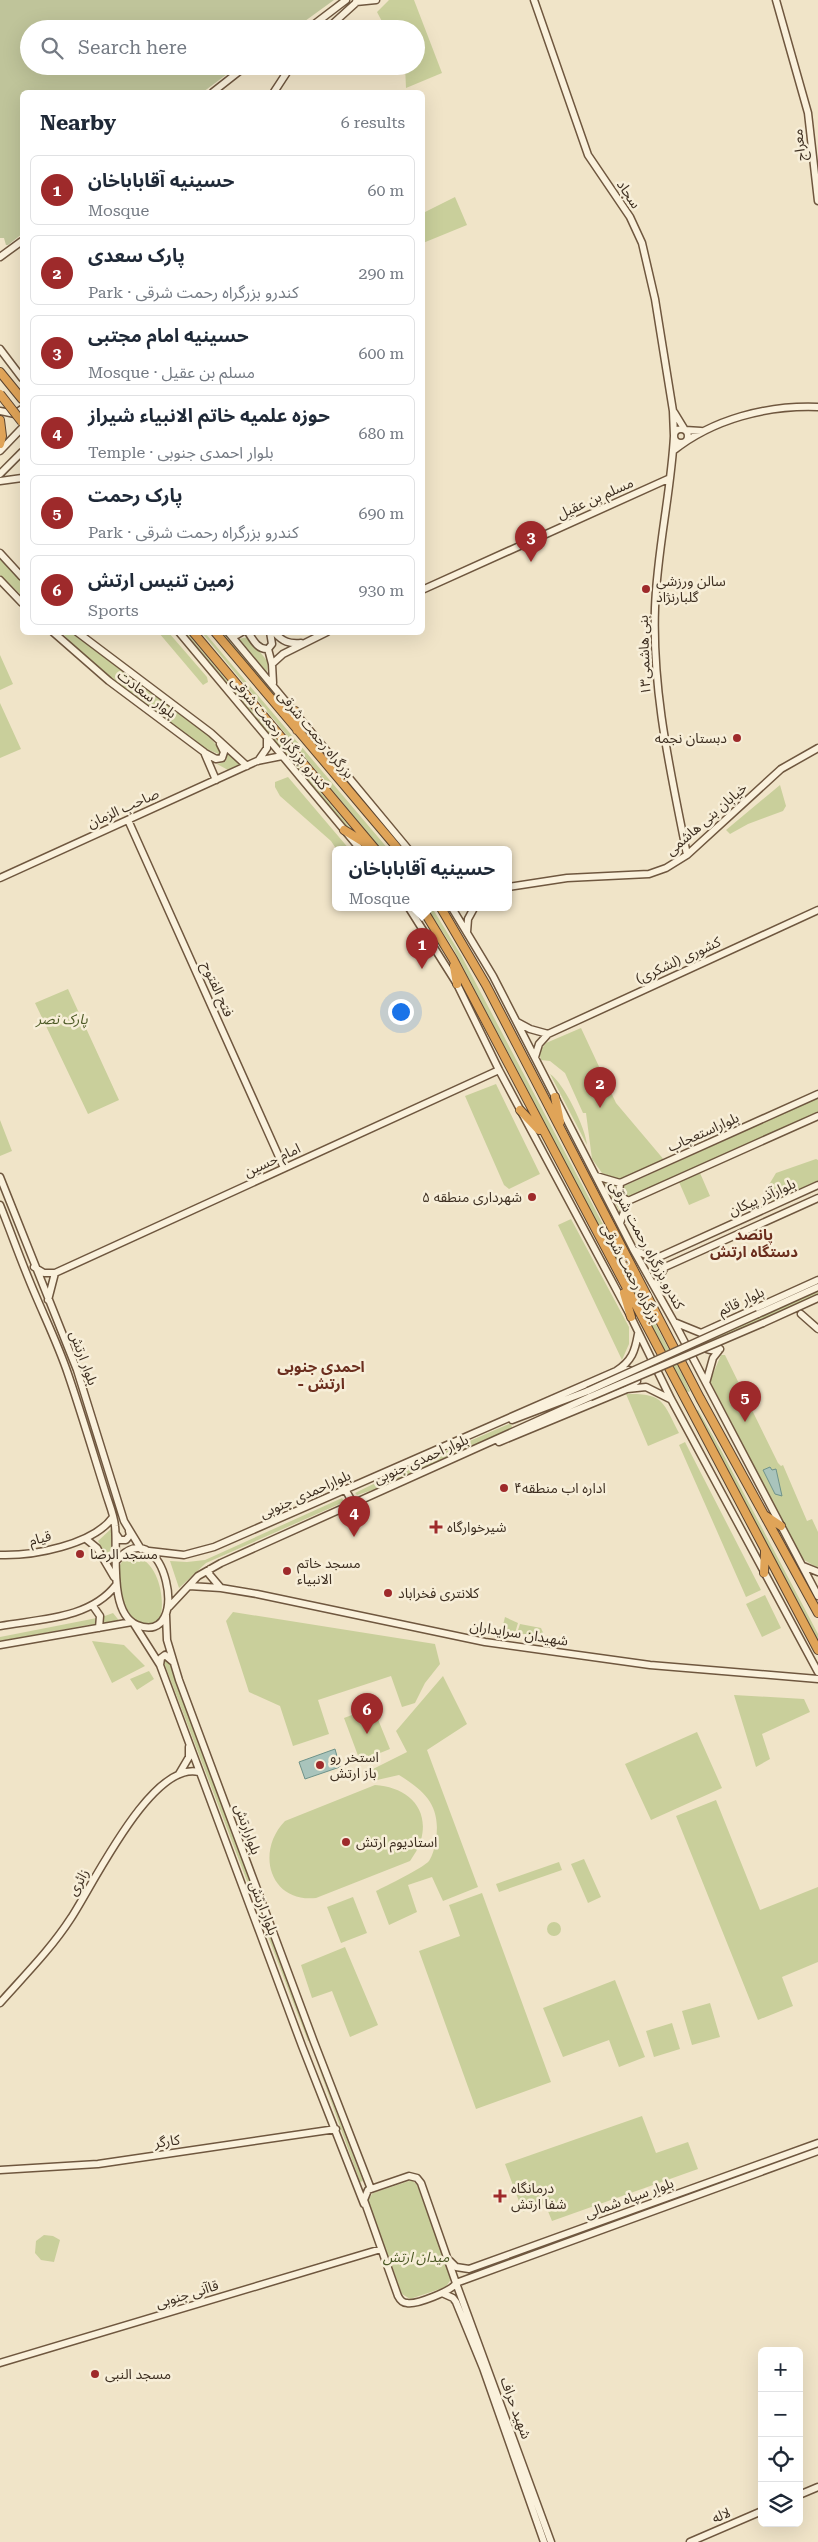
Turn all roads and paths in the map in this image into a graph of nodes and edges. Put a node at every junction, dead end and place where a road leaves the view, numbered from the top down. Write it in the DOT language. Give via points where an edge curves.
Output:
graph roads {
  1 [pos="346,0"];
  2 [pos="376,0"];
  3 [pos="534,0"];
  4 [pos="776,0"];
  5 [pos="358,1"];
  6 [pos="320,20"];
  7 [pos="337,20"];
  8 [pos="234,75"];
  9 [pos="285,75"];
  10 [pos="217,90"];
  11 [pos="275,90"];
  12 [pos="818,202"];
  13 [pos="20,242"];
  14 [pos="0,257"];
  15 [pos="0,349"];
  16 [pos="0,372"];
  17 [pos="20,375"];
  18 [pos="0,394"];
  19 [pos="20,397"];
  20 [pos="818,407"];
  21 [pos="20,410"];
  22 [pos="0,412"];
  23 [pos="673,412"];
  24 [pos="20,419"];
  25 [pos="0,420"];
  26 [pos="20,430"];
  27 [pos="685,430"];
  28 [pos="702,432"];
  29 [pos="674,436"];
  30 [pos="686,441"];
  31 [pos="0,444"];
  32 [pos="0,451"];
  33 [pos="673,451"];
  34 [pos="20,454"];
  35 [pos="0,474"];
  36 [pos="20,478"];
  37 [pos="668,479"];
  38 [pos="0,481"];
  39 [pos="0,553"];
  40 [pos="20,575"];
  41 [pos="0,580"];
  42 [pos="425,589"];
  43 [pos="20,601"];
  44 [pos="56,635"];
  45 [pos="81,635"];
  46 [pos="182,635"];
  47 [pos="196,635"];
  48 [pos="218,635"];
  49 [pos="230,635"];
  50 [pos="250,635"];
  51 [pos="270,635"];
  52 [pos="277,635"];
  53 [pos="322,635"];
  54 [pos="310,642"];
  55 [pos="268,649"];
  56 [pos="272,664"];
  57 [pos="277,690"];
  58 [pos="295,711"];
  59 [pos="297,730"];
  60 [pos="212,733"];
  61 [pos="267,737"];
  62 [pos="818,748"];
  63 [pos="204,752"];
  64 [pos="282,756"];
  65 [pos="257,762"];
  66 [pos="248,766"];
  67 [pos="216,780"];
  68 [pos="128,820"];
  69 [pos="344,830"];
  70 [pos="358,846"];
  71 [pos="370,846"];
  72 [pos="373,846"];
  73 [pos="396,846"];
  74 [pos="406,846"];
  75 [pos="687,855"];
  76 [pos="0,878"];
  77 [pos="512,886"];
  78 [pos="818,910"];
  79 [pos="411,911"];
  80 [pos="424,911"];
  81 [pos="443,911"];
  82 [pos="454,911"];
  83 [pos="472,911"];
  84 [pos="467,932"];
  85 [pos="452,959"];
  86 [pos="456,984"];
  87 [pos="517,1022"];
  88 [pos="548,1034"];
  89 [pos="535,1057"];
  90 [pos="498,1070"];
  91 [pos="818,1094"];
  92 [pos="555,1097"];
  93 [pos="520,1110"];
  94 [pos="818,1116"];
  95 [pos="562,1132"];
  96 [pos="546,1137"];
  97 [pos="284,1168"];
  98 [pos="596,1176"];
  99 [pos="0,1177"];
  100 [pos="620,1183"];
  101 [pos="817,1188"];
  102 [pos="818,1198"];
  103 [pos="628,1201"];
  104 [pos="0,1205"];
  105 [pos="620,1223"];
  106 [pos="722,1228"];
  107 [pos="728,1239"];
  108 [pos="633,1249"];
  109 [pos="659,1257"];
  110 [pos="34,1267"];
  111 [pos="665,1267"];
  112 [pos="55,1272"];
  113 [pos="620,1279"];
  114 [pos="818,1280"];
  115 [pos="818,1287"];
  116 [pos="657,1293"];
  117 [pos="818,1298"];
  118 [pos="48,1300"];
  119 [pos="801,1314"];
  120 [pos="630,1317"];
  121 [pos="674,1322"];
  122 [pos="818,1329"];
  123 [pos="708,1330"];
  124 [pos="638,1333"];
  125 [pos="616,1371"];
  126 [pos="706,1383"];
  127 [pos="627,1389"];
  128 [pos="589,1394"];
  129 [pos="700,1398"];
  130 [pos="671,1399"];
  131 [pos="687,1404"];
  132 [pos="485,1428"];
  133 [pos="487,1442"];
  134 [pos="345,1490"];
  135 [pos="352,1504"];
  136 [pos="764,1514"];
  137 [pos="113,1517"];
  138 [pos="781,1526"];
  139 [pos="129,1531"];
  140 [pos="116,1533"];
  141 [pos="86,1539"];
  142 [pos="141,1549"];
  143 [pos="765,1549"];
  144 [pos="149,1551"];
  145 [pos="0,1555"];
  146 [pos="117,1560"];
  147 [pos="802,1566"];
  148 [pos="210,1569"];
  149 [pos="818,1572"];
  150 [pos="764,1573"];
  151 [pos="116,1581"];
  152 [pos="189,1586"];
  153 [pos="221,1588"];
  154 [pos="818,1596"];
  155 [pos="93,1606"];
  156 [pos="169,1607"];
  157 [pos="818,1613"];
  158 [pos="166,1615"];
  159 [pos="133,1623"];
  160 [pos="0,1626"];
  161 [pos="99,1628"];
  162 [pos="0,1645"];
  163 [pos="818,1650"];
  164 [pos="173,1662"];
  165 [pos="160,1665"];
  166 [pos="818,1672"];
  167 [pos="818,1679"];
  168 [pos="189,1745"];
  169 [pos="199,1772"];
  170 [pos="178,1776"];
  171 [pos="0,2003"];
  172 [pos="314,2042"];
  173 [pos="302,2046"];
  174 [pos="336,2129"];
  175 [pos="818,2143"];
  176 [pos="818,2151"];
  177 [pos="792,2152"];
  178 [pos="796,2160"];
  179 [pos="0,2170"];
  180 [pos="371,2189"];
  181 [pos="364,2204"];
  182 [pos="594,2224"];
  183 [pos="597,2232"];
  184 [pos="381,2249"];
  185 [pos="450,2261"];
  186 [pos="469,2268"];
  187 [pos="472,2277"];
  188 [pos="456,2283"];
  189 [pos="441,2293"];
  190 [pos="467,2321"];
  191 [pos="0,2363"];
  192 [pos="818,2487"];
  193 [pos="803,2493"];
  194 [pos="758,2513"];
  195 [pos="544,2542"];
  196 [pos="551,2542"];
  197 [pos="690,2542"];
  1 -- 6 [label="main road"];
  2 -- 5 [label="main road"];
  3 -- 23 [label="main road, سجاد" via="588,156 630,217 642,243 655,299"];
  4 -- 12 [label="main road, معراج" via="808,112"];
  5 -- 7 [label="main road"];
  8 -- 10 [label="main road"];
  9 -- 11 [label="main road"];
  13 -- 14 [label="main road"];
  15 -- 17 [label="main road"];
  16 -- 19 [label="highway"];
  18 -- 24 [label="highway, bridge"];
  20 -- 28 [label="main road" via="772,408"];
  21 -- 22 [label="main road" via="15,414"];
  23 -- 27 [label="main road"];
  23 -- 29 [label="main road, سجاد"];
  25 -- 31 [label="highway"];
  26 -- 32 [label="main road"];
  27 -- 28 [label="main road"];
  27 -- 29 [label="main road" via="677,430"];
  27 -- 30 [label="main road"];
  28 -- 30 [label="main road"];
  29 -- 30 [label="main road" via="677,442"];
  29 -- 33 [label="main road, بنی هاشمی۱۳"];
  30 -- 33 [label="main road"];
  33 -- 37 [label="main road, بنی هاشمی۱۳"];
  34 -- 35 [label="main road"];
  36 -- 38 [label="main road"];
  37 -- 42 [label="main road, مسلم بن عقیل"];
  37 -- 75 [label="main road, بنی هاشمی۱۳" via="656,581 655,667 661,723"];
  39 -- 40 [label="main road"];
  41 -- 43 [label="main road"];
  44 -- 63 [label="main road, بلوار سعادت" via="85,662"];
  45 -- 60 [label="main road, بلوار سعادت"];
  46 -- 61 [label="main road, کندرو بزرگراه رحمت شرقی"];
  47 -- 72 [label="highway, بزرگراه رحمت شرقی"];
  48 -- 59 [label="highway, بزرگراه رحمت شرقی"];
  49 -- 57 [label="main road, کندرو بزرگراه رحمت شرقی"];
  50 -- 55 [label="main road" via="260,648"];
  51 -- 55 [label="main road" via="272,644"];
  52 -- 54 [label="main road" via="292,644"];
  53 -- 54 [label="main road"];
  54 -- 56 [label="main road" via="283,654"];
  55 -- 56 [label="main road"];
  56 -- 57 [label="main road" via="272,682"];
  57 -- 58 [label="main road, کندرو بزرگراه رحمت شرقی"];
  58 -- 59 [label="highway"];
  58 -- 74 [label="main road, کندرو بزرگراه رحمت شرقی"];
  59 -- 73 [label="highway, بزرگراه رحمت شرقی"];
  60 -- 63 [label="main road" via="224,756 216,759"];
  60 -- 66 [label="main road, بلوار سعادت"];
  61 -- 64 [label="main road, کندرو بزرگراه رحمت شرقی"];
  61 -- 65 [label="main road" via="267,748"];
  62 -- 75 [label="main road, خیابان بنی هاشمی" via="781,769"];
  63 -- 67 [label="main road, بلوار سعادت"];
  64 -- 65 [label="main road"];
  64 -- 69 [label="main road, کندرو بزرگراه رحمت شرقی"];
  65 -- 66 [label="main road, صاحب الزمان"];
  66 -- 67 [label="main road, صاحب الزمان"];
  67 -- 68 [label="main road, صاحب الزمان"];
  68 -- 76 [label="main road, صاحب الزمان"];
  68 -- 97 [label="main road, فتح الفتوح"];
  69 -- 70 [label="main road, کندرو بزرگراه رحمت شرقی"];
  69 -- 71 [label="highway"];
  75 -- 77 [label="main road, خیابان بنی هاشمی" via="676,864 650,874 568,878"];
  78 -- 88 [label="main road, کشوری (لشکری)"];
  79 -- 86 [label="main road"];
  80 -- 85 [label="highway, بزرگراه رحمت شرقی"];
  81 -- 95 [label="highway, بزرگراه رحمت شرقی" via="486,985"];
  82 -- 84 [label="main road, کندرو بزرگراه رحمت شرقی"];
  83 -- 84 [label="main road"];
  84 -- 87 [label="main road, کندرو بزرگراه رحمت شرقی"];
  85 -- 86 [label="highway"];
  85 -- 96 [label="highway, بزرگراه رحمت شرقی"];
  86 -- 90 [label="main road"];
  87 -- 88 [label="main road"];
  87 -- 89 [label="main road, کندرو بزرگراه رحمت شرقی"];
  88 -- 89 [label="main road" via="539,1044"];
  89 -- 92 [label="main road, کندرو بزرگراه رحمت شرقی"];
  90 -- 93 [label="main road"];
  90 -- 97 [label="main road, امام حسین"];
  91 -- 100 [label="main road, بلواراستعجاب"];
  92 -- 95 [label="highway"];
  92 -- 98 [label="main road, کندرو بزرگراه رحمت شرقی"];
  93 -- 96 [label="highway"];
  93 -- 120 [label="main road"];
  94 -- 103 [label="main road"];
  95 -- 129 [label="highway, بزرگراه رحمت شرقی"];
  96 -- 113 [label="highway, بزرگراه رحمت شرقی"];
  97 -- 112 [label="main road, امام حسین"];
  98 -- 100 [label="main road"];
  98 -- 105 [label="main road, کندرو بزرگراه رحمت شرقی"];
  99 -- 110 [label="main road, بلوار ارتش"];
  100 -- 103 [label="main road" via="619,1195"];
  101 -- 106 [label="main road, بلوارآذر پیکان"];
  102 -- 107 [label="main road, بلوارآذر پیکان"];
  103 -- 105 [label="main road"];
  104 -- 137 [label="main road, بلوار ارتش" via="68,1373"];
  105 -- 108 [label="main road, کندرو بزرگراه رحمت شرقی"];
  106 -- 107 [label="main road"];
  106 -- 109 [label="main road, بلوارآذر پیکان"];
  107 -- 111 [label="main road, بلوارآذر پیکان"];
  108 -- 109 [label="main road"];
  108 -- 116 [label="main road, کندرو بزرگراه رحمت شرقی"];
  109 -- 111 [label="main road" via="660,1264"];
  110 -- 112 [label="main road" via="44,1272"];
  110 -- 118 [label="main road, بلوار ارتش"];
  111 -- 116 [label="main road" via="657,1282"];
  112 -- 118 [label="main road"];
  113 -- 120 [label="highway"];
  113 -- 131 [label="highway, بزرگراه رحمت شرقی"];
  114 -- 123 [label="main road, بلوار قائم"];
  115 -- 128 [label="main road, bridge"];
  116 -- 121 [label="main road, کندرو بزرگراه رحمت شرقی"];
  117 -- 128 [label="main road, bridge"];
  118 -- 139 [label="main road, بلوار ارتش" via="76,1370"];
  119 -- 122 [label="main road"];
  120 -- 124 [label="main road"];
  121 -- 123 [label="main road, بلوار قائم" via="696,1333"];
  121 -- 126 [label="main road, کندرو بزرگراه رحمت شرقی"];
  123 -- 126 [label="main road" via="701,1339 702,1344 709,1350 720,1349 713,1358"];
  124 -- 125 [label="main road, بلواراحمدی جنوبی" via="634,1355"];
  124 -- 130 [label="main road"];
  125 -- 127 [label="main road" via="630,1370 635,1374 637,1381"];
  125 -- 132 [label="main road, بلواراحمدی جنوبی"];
  126 -- 138 [label="main road, کندرو بزرگراه رحمت شرقی"];
  127 -- 130 [label="main road, بلوار احمدی جنوبی" via="646,1387"];
  127 -- 133 [label="main road, بلوار احمدی جنوبی" via="519,1435 496,1443"];
  128 -- 132 [label="main road"];
  128 -- 133 [label="main road"];
  129 -- 131 [label="highway"];
  129 -- 136 [label="highway, بزرگراه رحمت شرقی"];
  130 -- 150 [label="main road"];
  131 -- 143 [label="highway, بزرگراه رحمت شرقی"];
  132 -- 134 [label="main road, بلواراحمدی جنوبی"];
  133 -- 135 [label="main road, بلوار احمدی جنوبی"];
  134 -- 135 [label="main road"];
  134 -- 144 [label="main road, بلواراحمدی جنوبی" via="199,1552 184,1555"];
  135 -- 148 [label="main road, بلوار احمدی جنوبی"];
  136 -- 138 [label="highway"];
  136 -- 157 [label="highway, بزرگراه رحمت شرقی"];
  137 -- 140 [label="main road, بلوار ارتش"];
  137 -- 141 [label="main road, قیام" via="106,1526"];
  138 -- 147 [label="main road, کندرو بزرگراه رحمت شرقی"];
  139 -- 140 [label="main road" via="126,1540 120,1540"];
  139 -- 142 [label="main road, بلوار ارتش"];
  140 -- 146 [label="main road, بلوار ارتش"];
  141 -- 145 [label="main road, قیام" via="23,1556"];
  141 -- 151 [label="main road" via="97,1548"];
  142 -- 144 [label="main road"];
  142 -- 146 [label="main road" via="123,1554"];
  143 -- 150 [label="highway"];
  143 -- 163 [label="highway, بزرگراه رحمت شرقی"];
  144 -- 156 [label="main road" via="160,1566 169,1595"];
  146 -- 151 [label="main road" via="114,1569"];
  147 -- 149 [label="main road"];
  147 -- 154 [label="main road, کندرو بزرگراه رحمت شرقی"];
  148 -- 152 [label="main road, بلوار احمدی جنوبی"];
  148 -- 153 [label="main road" via="209,1574"];
  150 -- 166 [label="main road"];
  151 -- 155 [label="main road" via="107,1598"];
  151 -- 159 [label="main road" via="123,1608"];
  152 -- 153 [label="main road, شهیدان سرایداران"];
  152 -- 156 [label="main road, بلوار احمدی جنوبی"];
  153 -- 167 [label="main road, شهیدان سرایداران" via="485,1642 650,1665"];
  155 -- 160 [label="main road" via="83,1611"];
  155 -- 161 [label="main road" via="100,1616"];
  156 -- 158 [label="main road"];
  158 -- 159 [label="main road" via="152,1626"];
  158 -- 164 [label="main road, بلوارارتش" via="167,1640"];
  159 -- 161 [label="main road"];
  159 -- 165 [label="main road, بلوار ارتش"];
  161 -- 162 [label="main road"];
  164 -- 165 [label="main road" via="165,1655"];
  164 -- 172 [label="main road, بلوارارتش"];
  165 -- 168 [label="main road, بلوار ارتش"];
  168 -- 169 [label="main road, بلوار ارتش"];
  168 -- 170 [label="main road, زائری" via="189,1757"];
  169 -- 170 [label="main road, زائری" via="190,1771"];
  169 -- 173 [label="main road, بلوار ارتش"];
  170 -- 171 [label="main road, زائری" via="165,1783 142,1806 71,1920"];
  172 -- 173 [label="main road"];
  172 -- 180 [label="main road, بلوارارتش"];
  173 -- 174 [label="main road, بلوار ارتش"];
  174 -- 179 [label="main road, کارگر" via="98,2164"];
  174 -- 181 [label="main road, بلوار ارتش"];
  175 -- 177 [label="main road, بلوار سپاه شمالی"];
  176 -- 178 [label="main road, بلوار سپاه شمالی"];
  177 -- 178 [label="main road"];
  177 -- 182 [label="main road, بلوار سپاه شمالی"];
  178 -- 183 [label="main road, بلوار سپاه شمالی"];
  180 -- 181 [label="main road" via="364,2197"];
  180 -- 185 [label="main road" via="406,2176 417,2178"];
  181 -- 184 [label="main road"];
  182 -- 183 [label="main road"];
  182 -- 186 [label="main road, بلوار سپاه شمالی"];
  183 -- 187 [label="main road, بلوار سپاه شمالی"];
  184 -- 189 [label="main road" via="402,2302 413,2303"];
  184 -- 191 [label="main road, قاآنی جنوبی"];
  185 -- 186 [label="main road" via="456,2267"];
  185 -- 188 [label="main road"];
  186 -- 187 [label="main road" via="467,2274"];
  187 -- 188 [label="main road, بلوار سپاه شمالی"];
  188 -- 189 [label="main road"];
  188 -- 190 [label="main road, شهید حراف"];
  189 -- 190 [label="main road" via="456,2302"];
  190 -- 195 [label="main road"];
  190 -- 196 [label="main road, شهید حراف"];
  192 -- 193 [label="main road"];
  194 -- 197 [label="main road, لاله"];
}
